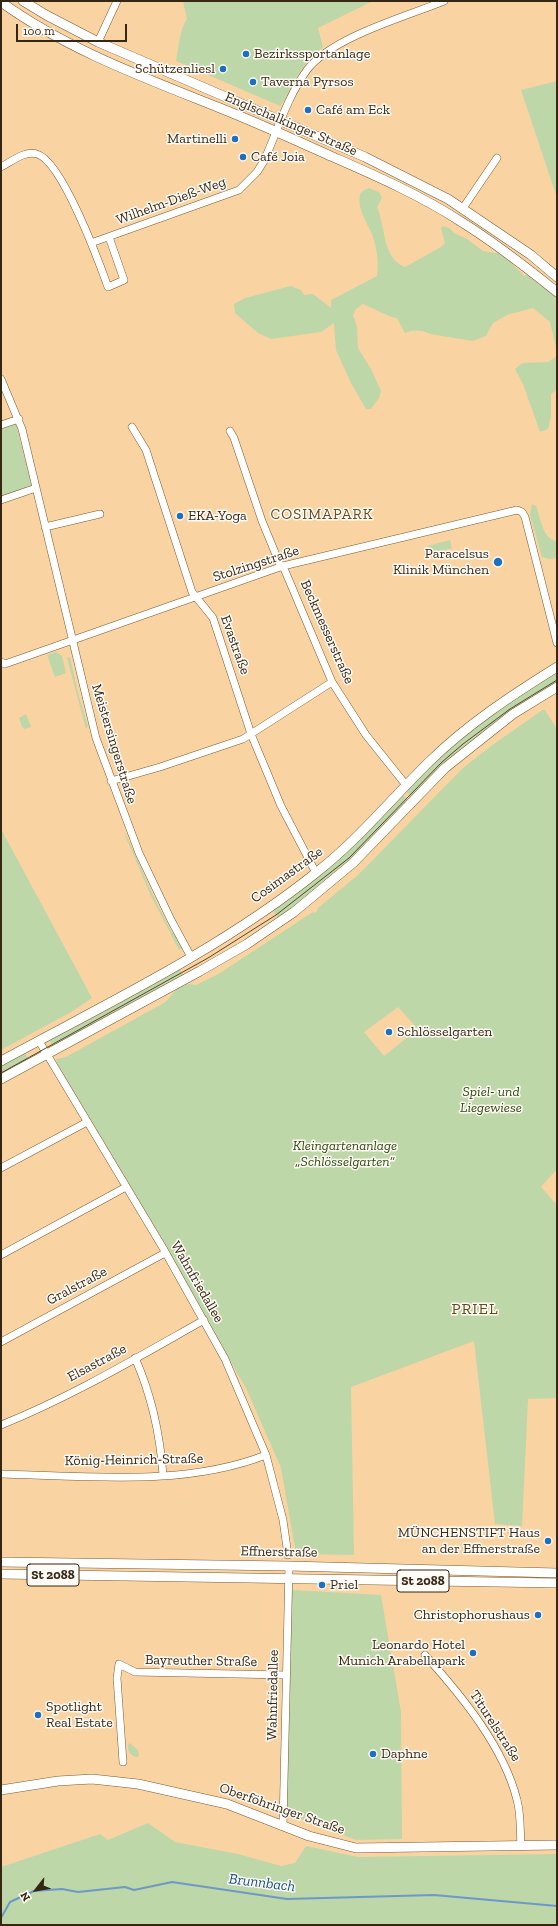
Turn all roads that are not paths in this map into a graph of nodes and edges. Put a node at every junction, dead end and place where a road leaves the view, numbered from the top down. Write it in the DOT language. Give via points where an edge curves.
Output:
graph roads {
  1 [pos="23,1"];
  2 [pos="117,1"];
  3 [pos="444,1"];
  4 [pos="1,2"];
  5 [pos="98,42"];
  6 [pos="281,122"];
  7 [pos="277,132"];
  8 [pos="497,158"];
  9 [pos="1,168"];
  10 [pos="463,208"];
  11 [pos="110,237"];
  12 [pos="91,243"];
  13 [pos="557,277"];
  14 [pos="557,292"];
  15 [pos="1,379"];
  16 [pos="19,419"];
  17 [pos="1,425"];
  18 [pos="132,427"];
  19 [pos="230,431"];
  20 [pos="36,488"];
  21 [pos="1,500"];
  22 [pos="100,514"];
  23 [pos="45,527"];
  24 [pos="282,567"];
  25 [pos="196,598"];
  26 [pos="73,641"];
  27 [pos="557,643"];
  28 [pos="3,663"];
  29 [pos="557,667"];
  30 [pos="332,682"];
  31 [pos="557,687"];
  32 [pos="252,734"];
  33 [pos="111,781"];
  34 [pos="406,785"];
  35 [pos="316,873"];
  36 [pos="191,956"];
  37 [pos="200,971"];
  38 [pos="39,1040"];
  39 [pos="48,1054"];
  40 [pos="1,1061"];
  41 [pos="1,1079"];
  42 [pos="87,1122"];
  43 [pos="1,1168"];
  44 [pos="126,1187"];
  45 [pos="165,1252"];
  46 [pos="1,1254"];
  47 [pos="204,1320"];
  48 [pos="1,1342"];
  49 [pos="135,1358"];
  50 [pos="1,1426"];
  51 [pos="266,1455"];
  52 [pos="1,1474"];
  53 [pos="163,1475"];
  54 [pos="288,1555"];
  55 [pos="1,1562"];
  56 [pos="289,1566"];
  57 [pos="557,1573"];
  58 [pos="1,1574"];
  59 [pos="290,1579"];
  60 [pos="557,1583"];
  61 [pos="425,1655"];
  62 [pos="286,1675"];
  63 [pos="123,1762"];
  64 [pos="1,1790"];
  65 [pos="283,1825"];
  66 [pos="557,1845"];
  67 [pos="521,1846"];
  1 -- 5 [label="main road, Englschalkinger Straße"];
  2 -- 5 [label="street"];
  3 -- 6 [label="street, Wilhelm-Dieß-Weg" via="354,36 318,57 306,71"];
  4 -- 7 [label="main road, Englschalkinger Straße" via="91,53"];
  5 -- 6 [label="main road, Englschalkinger Straße"];
  6 -- 7 [label="street, Wilhelm-Dieß-Weg"];
  6 -- 10 [label="main road, Englschalkinger Straße" via="396,172"];
  7 -- 11 [label="street, Wilhelm-Dieß-Weg" via="257,172 239,190"];
  7 -- 14 [label="main road, Englschalkinger Straße" via="424,199 492,242"];
  8 -- 10 [label="street"];
  9 -- 12 [label="street" via="30,153 37,154 48,162 70,195"];
  10 -- 13 [label="main road, Englschalkinger Straße" via="531,255"];
  11 -- 12 [label="street, Wilhelm-Dieß-Weg"];
  11 -- 12 [label="street" via="124,280 108,287"];
  15 -- 16 [label="street, Meistersingerstraße"];
  16 -- 17 [label="street"];
  16 -- 20 [label="street, Meistersingerstraße"];
  18 -- 25 [label="street, Evastraße" via="146,450"];
  19 -- 24 [label="street, Beckmesserstraße" via="262,521"];
  20 -- 21 [label="street"];
  20 -- 23 [label="street, Meistersingerstraße"];
  22 -- 23 [label="street"];
  23 -- 26 [label="street, Meistersingerstraße"];
  24 -- 25 [label="street, Stolzingstraße"];
  24 -- 27 [label="street, Stolzingstraße" via="516,510 526,517"];
  24 -- 30 [label="street, Beckmesserstraße"];
  25 -- 26 [label="street, Stolzingstraße"];
  25 -- 32 [label="street, Evastraße" via="213,618"];
  26 -- 28 [label="street, Stolzingstraße"];
  26 -- 33 [label="street, Meistersingerstraße" via="93,728"];
  29 -- 34 [label="main road, Cosimastraße" via="484,715 443,749"];
  30 -- 32 [label="street"];
  30 -- 34 [label="street, Beckmesserstraße" via="366,735"];
  31 -- 37 [label="main road" via="514,714 445,768 379,838 314,896 247,944"];
  32 -- 33 [label="street"];
  32 -- 35 [label="street, Evastraße" via="281,806"];
  33 -- 36 [label="street, Meistersingerstraße" via="142,860"];
  34 -- 35 [label="main road, Cosimastraße" via="352,841"];
  35 -- 36 [label="main road, Cosimastraße" via="268,908"];
  36 -- 37 [label="main road"];
  36 -- 38 [label="main road, Cosimastraße"];
  37 -- 39 [label="main road"];
  38 -- 39 [label="street, Wahnfriedallee"];
  38 -- 40 [label="main road, Cosimastraße"];
  39 -- 41 [label="main road"];
  39 -- 42 [label="street, Wahnfriedallee"];
  42 -- 43 [label="street"];
  42 -- 44 [label="street, Wahnfriedallee"];
  44 -- 45 [label="street, Wahnfriedallee"];
  44 -- 46 [label="street"];
  45 -- 47 [label="street, Wahnfriedallee"];
  45 -- 48 [label="street, Gralstraße"];
  47 -- 49 [label="street, Elsastraße"];
  47 -- 51 [label="street, Wahnfriedallee" via="232,1373"];
  49 -- 50 [label="street, Elsastraße"];
  49 -- 53 [label="street" via="147,1385 156,1418"];
  51 -- 53 [label="street, König-Heinrich-Straße" via="243,1464 211,1471"];
  51 -- 54 [label="street, Wahnfriedallee" via="283,1520"];
  52 -- 53 [label="street, König-Heinrich-Straße"];
  55 -- 56 [label="main road, Effnerstraße / St 2088"];
  56 -- 57 [label="main road, Effnerstraße / St 2088"];
  56 -- 59 [label="street, Wahnfriedallee"];
  58 -- 59 [label="main road, Effnerstraße / St 2088"];
  59 -- 60 [label="main road, Effnerstraße / St 2088"];
  59 -- 62 [label="street, Wahnfriedallee"];
  61 -- 67 [label="street, Titurelstraße" via="453,1686 478,1720 509,1772 518,1802"];
  62 -- 63 [label="street, Bayreuther Straße" via="135,1672 120,1664 117,1678"];
  62 -- 65 [label="street, Wahnfriedallee"];
  64 -- 65 [label="main road, Oberföhringer Straße" via="92,1779 138,1784 227,1804"];
  65 -- 67 [label="main road, Oberföhringer Straße" via="314,1838 356,1848"];
  66 -- 67 [label="main road, Oberföhringer Straße"];
}
